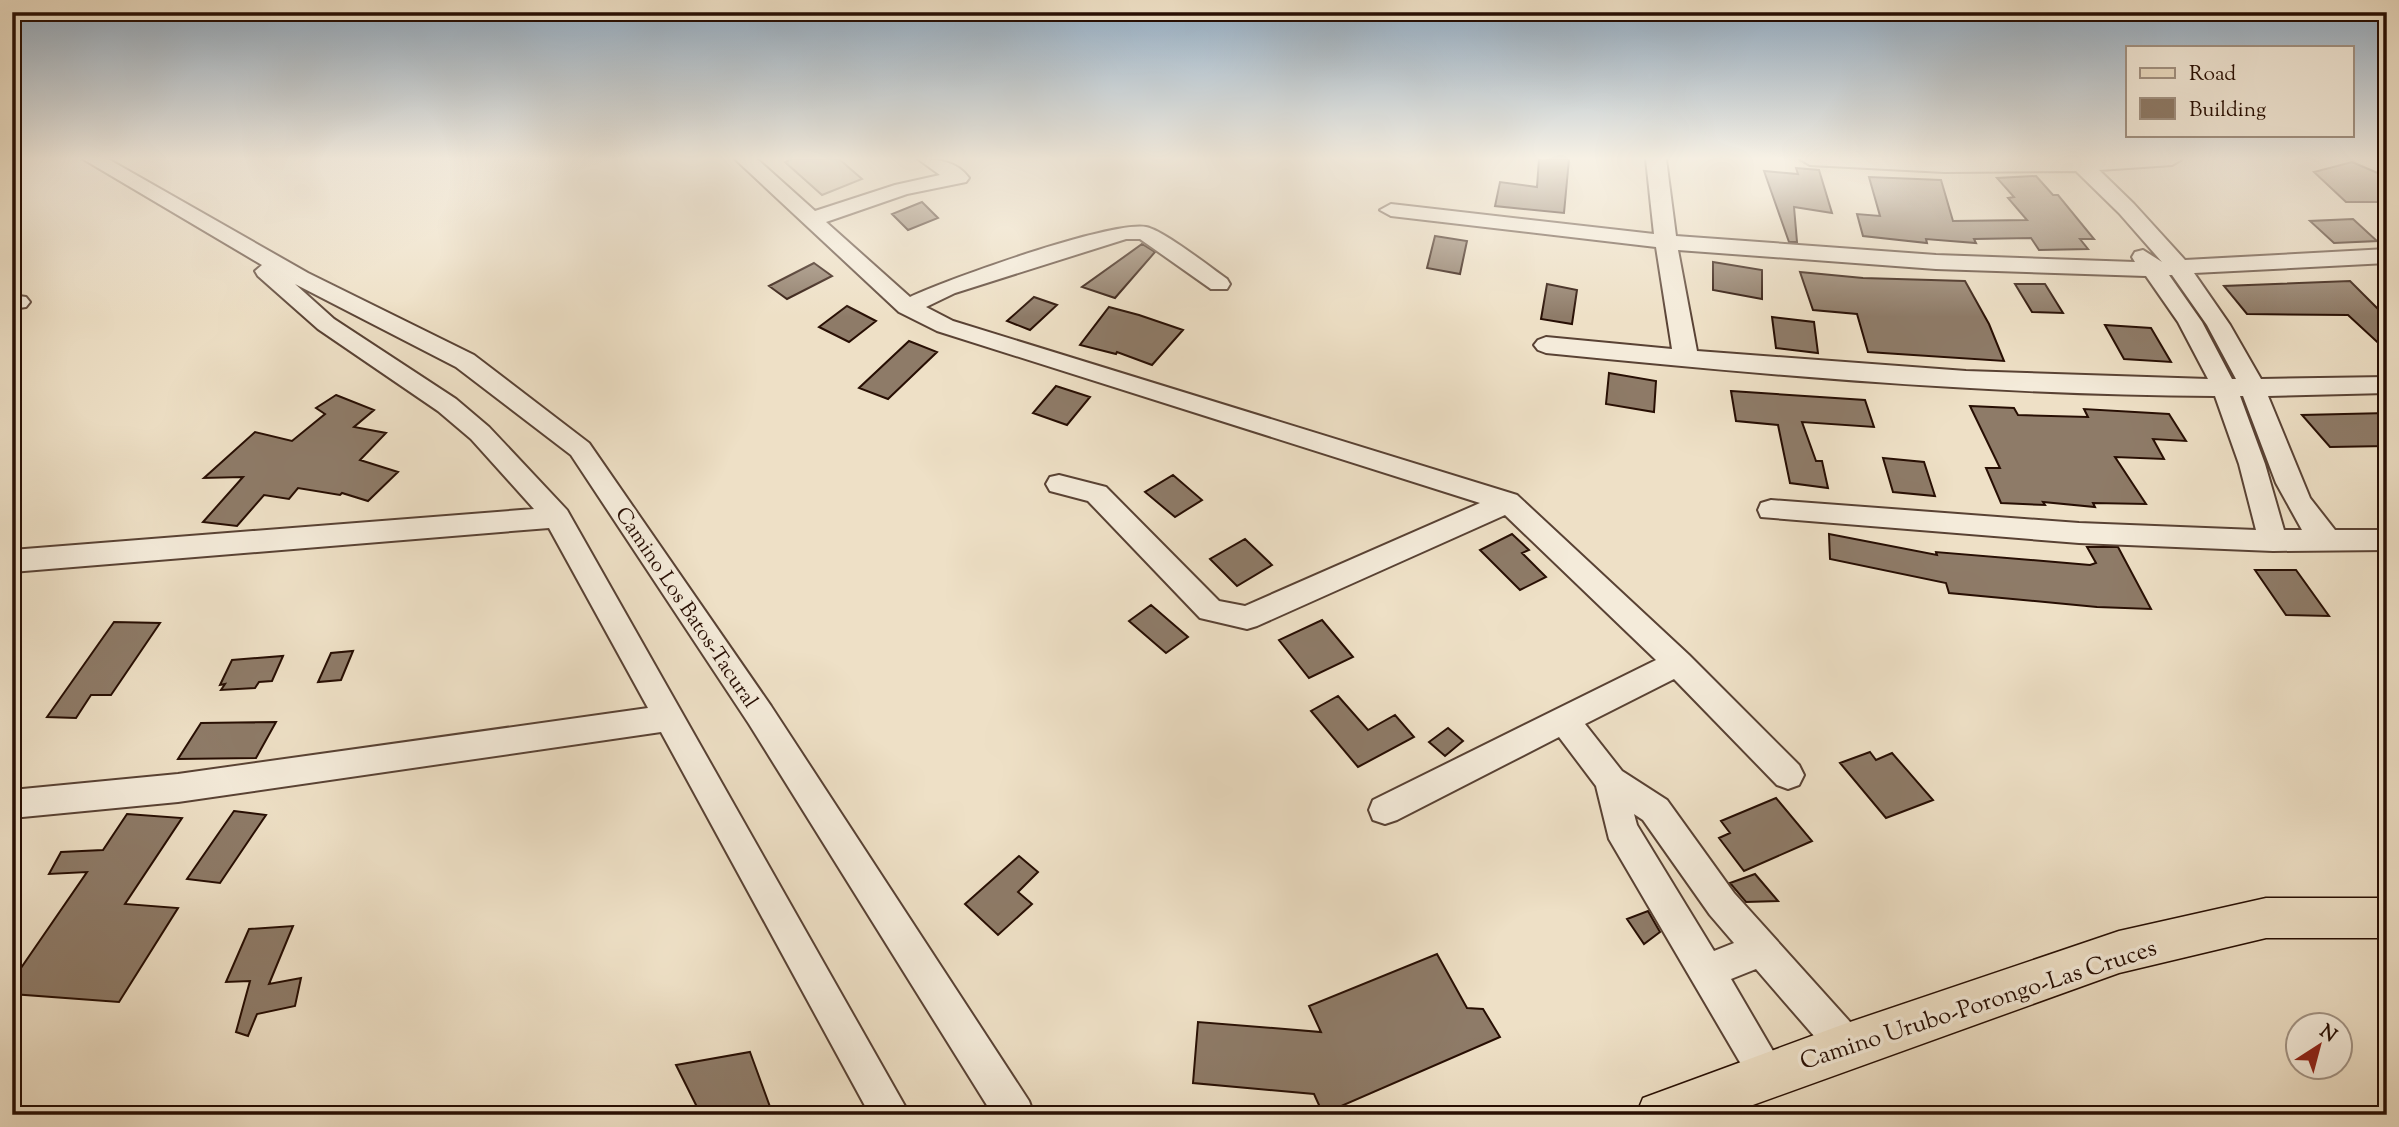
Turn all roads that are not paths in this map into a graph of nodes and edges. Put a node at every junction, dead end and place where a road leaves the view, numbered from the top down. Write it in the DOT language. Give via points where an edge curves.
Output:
graph roads {
  1 [pos="184,212"];
  2 [pos="801,212"];
  3 [pos="834,212"];
  4 [pos="1405,212"];
  5 [pos="1662,212"];
  6 [pos="2106,212"];
  7 [pos="2128,212"];
  8 [pos="810,220"];
  9 [pos="228,237"];
  10 [pos="1666,242"];
  11 [pos="2387,256"];
  12 [pos="2178,268"];
  13 [pos="2153,269"];
  14 [pos="1219,284"];
  15 [pos="907,307"];
  16 [pos="1546,345"];
  17 [pos="1686,359"];
  18 [pos="2387,385"];
  19 [pos="2252,387"];
  20 [pos="2226,388"];
  21 [pos="1059,484"];
  22 [pos="1508,502"];
  23 [pos="1771,510"];
  24 [pos="557,517"];
  25 [pos="2387,540"];
  26 [pos="2273,541"];
  27 [pos="2329,541"];
  28 [pos="12,561"];
  29 [pos="1678,663"];
  30 [pos="669,718"];
  31 [pos="1564,720"];
  32 [pos="1788,775"];
  33 [pos="1611,781"];
  34 [pos="12,804"];
  35 [pos="1385,810"];
  36 [pos="2387,918"];
  37 [pos="1762,950"];
  38 [pos="1706,971"];
  39 [pos="1847,1046"];
  40 [pos="1768,1075"];
  41 [pos="891,1115"];
  42 [pos="1015,1115"];
  43 [pos="1660,1115"];
  1 -- 9 [label="street, Camino Los Batos-Tacural"];
  2 -- 8 [label="street"];
  3 -- 8 [label="street"];
  4 -- 10 [label="street"];
  5 -- 10 [label="street"];
  6 -- 13 [label="street"];
  7 -- 12 [label="street"];
  8 -- 15 [label="street"];
  9 -- 24 [label="street, Camino Los Batos-Tacural" via="326,324 447,405 480,433"];
  9 -- 42 [label="street, Camino Los Batos-Tacural" via="465,361 580,449 760,715"];
  10 -- 13 [label="street" via="1936,262"];
  10 -- 17 [label="street"];
  11 -- 12 [label="street"];
  12 -- 13 [label="street"];
  12 -- 19 [label="street" via="2219,326"];
  13 -- 20 [label="street" via="2191,324"];
  14 -- 15 [label="street" via="1145,233 1125,232 947,288"];
  15 -- 22 [label="street" via="945,326"];
  16 -- 17 [label="street"];
  17 -- 20 [label="street" via="1964,382"];
  18 -- 19 [label="street"];
  19 -- 20 [label="street"];
  19 -- 27 [label="street" via="2305,513"];
  20 -- 26 [label="street" via="2254,464"];
  21 -- 22 [label="street" via="1097,494 1210,610 1247,618"];
  22 -- 29 [label="street"];
  23 -- 26 [label="street" via="2113,535"];
  24 -- 28 [label="street"];
  24 -- 30 [label="street, Camino Los Batos-Tacural"];
  25 -- 27 [label="street"];
  26 -- 27 [label="street"];
  29 -- 31 [label="street"];
  29 -- 32 [label="street"];
  30 -- 34 [label="street" via="177,788"];
  30 -- 41 [label="street, Camino Los Batos-Tacural"];
  31 -- 33 [label="street"];
  31 -- 35 [label="street"];
  33 -- 37 [label="street" via="1654,810 1721,904"];
  33 -- 38 [label="street" via="1621,829"];
  36 -- 39 [label="main road, Camino Urubo-Porongo-Las Cruces" via="2266,918 2119,952"];
  37 -- 38 [label="street"];
  37 -- 39 [label="street"];
  38 -- 40 [label="street"];
  39 -- 40 [label="main road, Camino Urubo-Porongo-Las Cruces"];
  40 -- 43 [label="main road, Camino Urubo-Porongo-Las Cruces"];
}
